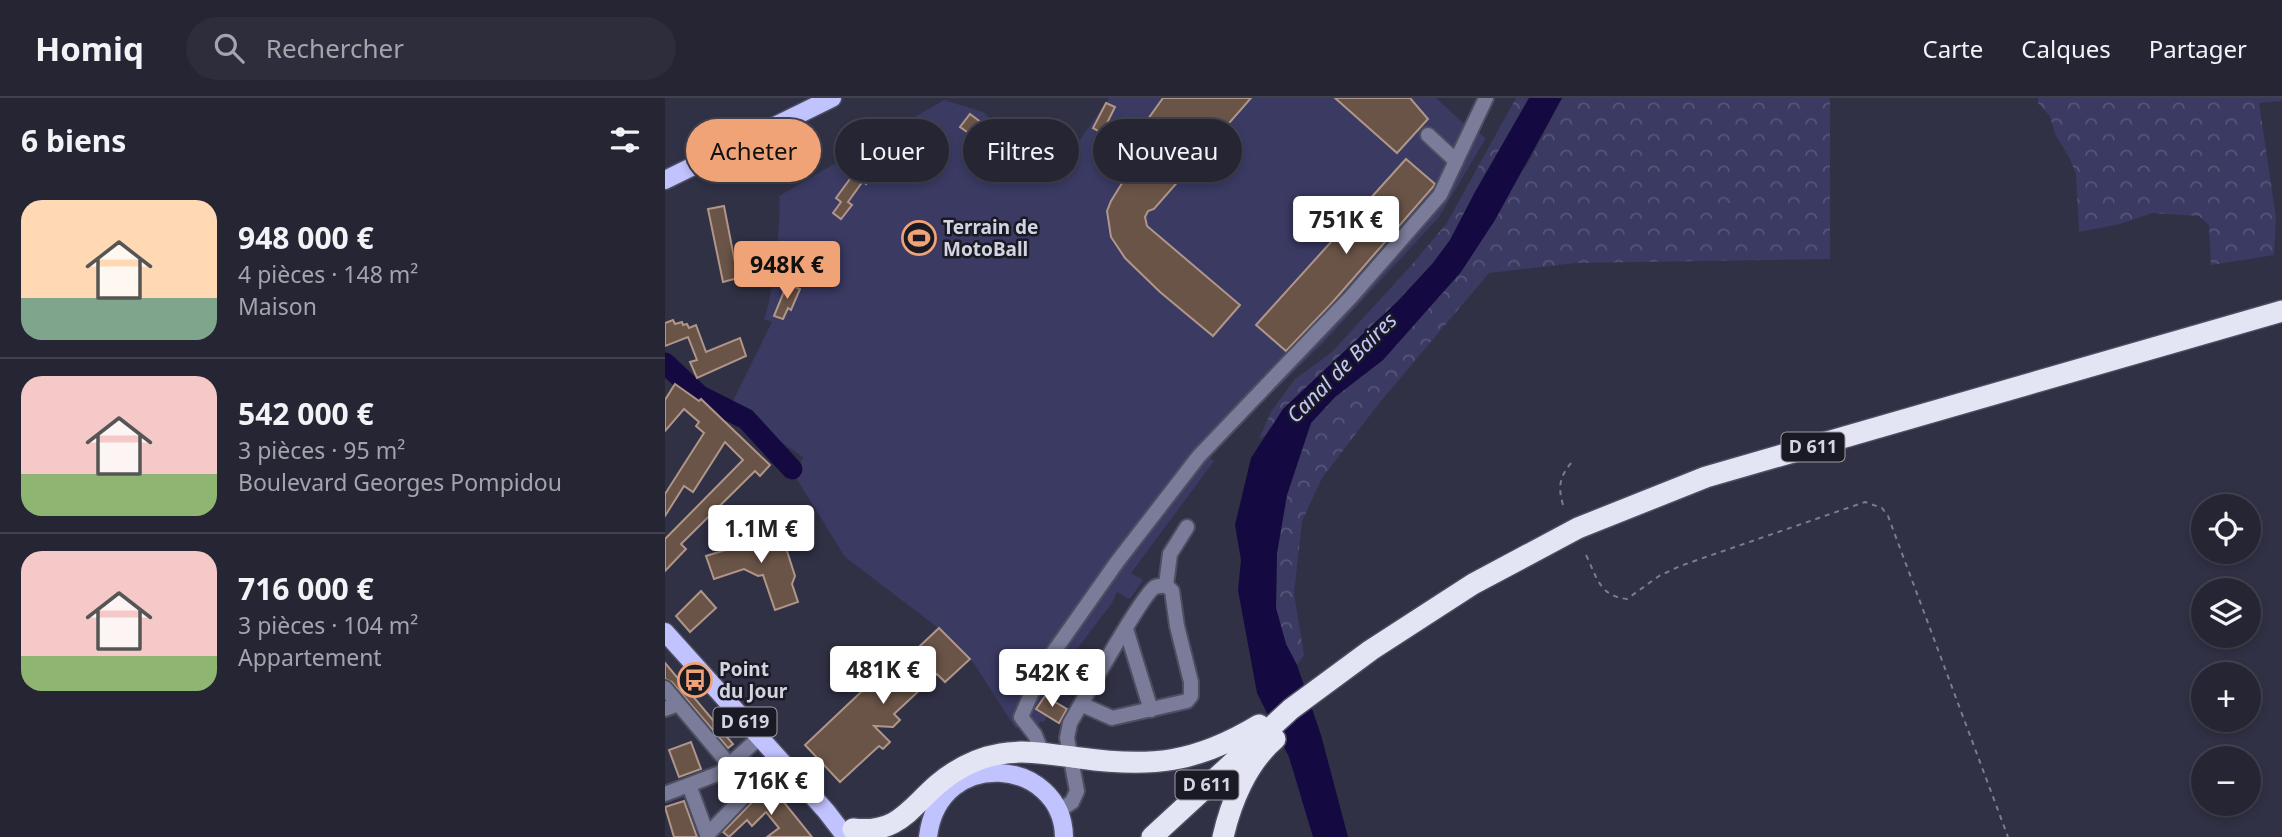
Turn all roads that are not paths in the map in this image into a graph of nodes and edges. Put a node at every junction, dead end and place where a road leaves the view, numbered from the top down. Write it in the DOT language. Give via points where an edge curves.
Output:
graph roads {
  1 [pos="832,98"];
  2 [pos="1486,98"];
  3 [pos="1428,135"];
  4 [pos="1456,161"];
  5 [pos="665,180"];
  6 [pos="2282,311"];
  7 [pos="1187,527"];
  8 [pos="1166,585"];
  9 [pos="1126,629"];
  10 [pos="665,632"];
  11 [pos="665,688"];
  12 [pos="1322,691"];
  13 [pos="1081,704"];
  14 [pos="672,706"];
  15 [pos="1151,710"];
  16 [pos="1263,735"];
  17 [pos="759,738"];
  18 [pos="1043,755"];
  19 [pos="723,757"];
  20 [pos="1070,757"];
  21 [pos="689,785"];
  22 [pos="755,785"];
  23 [pos="665,794"];
  24 [pos="917,807"];
  25 [pos="1057,812"];
  26 [pos="853,834"];
  27 [pos="707,836"];
  28 [pos="905,837"];
  29 [pos="928,837"];
  30 [pos="1064,837"];
  31 [pos="1152,837"];
  32 [pos="1223,837"];
  1 -- 5 [label="main road"];
  2 -- 4 [label="street"];
  3 -- 4 [label="street"];
  4 -- 18 [label="street" via="1440,195 1369,277 1199,456 1043,667 1021,717"];
  6 -- 12 [label="highway, D 611" via="1706,477 1579,528 1473,584 1371,650"];
  7 -- 8 [label="street" via="1170,554"];
  8 -- 9 [label="street" via="1147,594"];
  8 -- 15 [label="street" via="1172,591 1191,696"];
  9 -- 13 [label="street"];
  9 -- 15 [label="street"];
  10 -- 17 [label="main road, D 619"];
  11 -- 14 [label="street"];
  12 -- 16 [label="highway"];
  12 -- 16 [label="highway" via="1291,709"];
  13 -- 15 [label="street" via="1112,718"];
  13 -- 20 [label="street" via="1070,723"];
  14 -- 19 [label="street"];
  16 -- 20 [label="highway" via="1164,762 1115,763"];
  16 -- 31 [label="highway, D 611"];
  16 -- 32 [label="highway"];
  17 -- 21 [label="street" via="720,773"];
  17 -- 26 [label="main road, D 619"];
  18 -- 20 [label="highway"];
  18 -- 24 [label="highway" via="1001,753 973,761 937,785"];
  20 -- 25 [label="street" via="1077,791 1072,802"];
  21 -- 23 [label="street"];
  21 -- 27 [label="street"];
  22 -- 27 [label="street"];
  24 -- 26 [label="highway" via="893,825"];
  24 -- 28 [label="highway"];
  25 -- 29 [label="main road" via="1047,794 1031,781 1005,772 979,774 964,779 940,800"];
  25 -- 30 [label="main road"];
}
